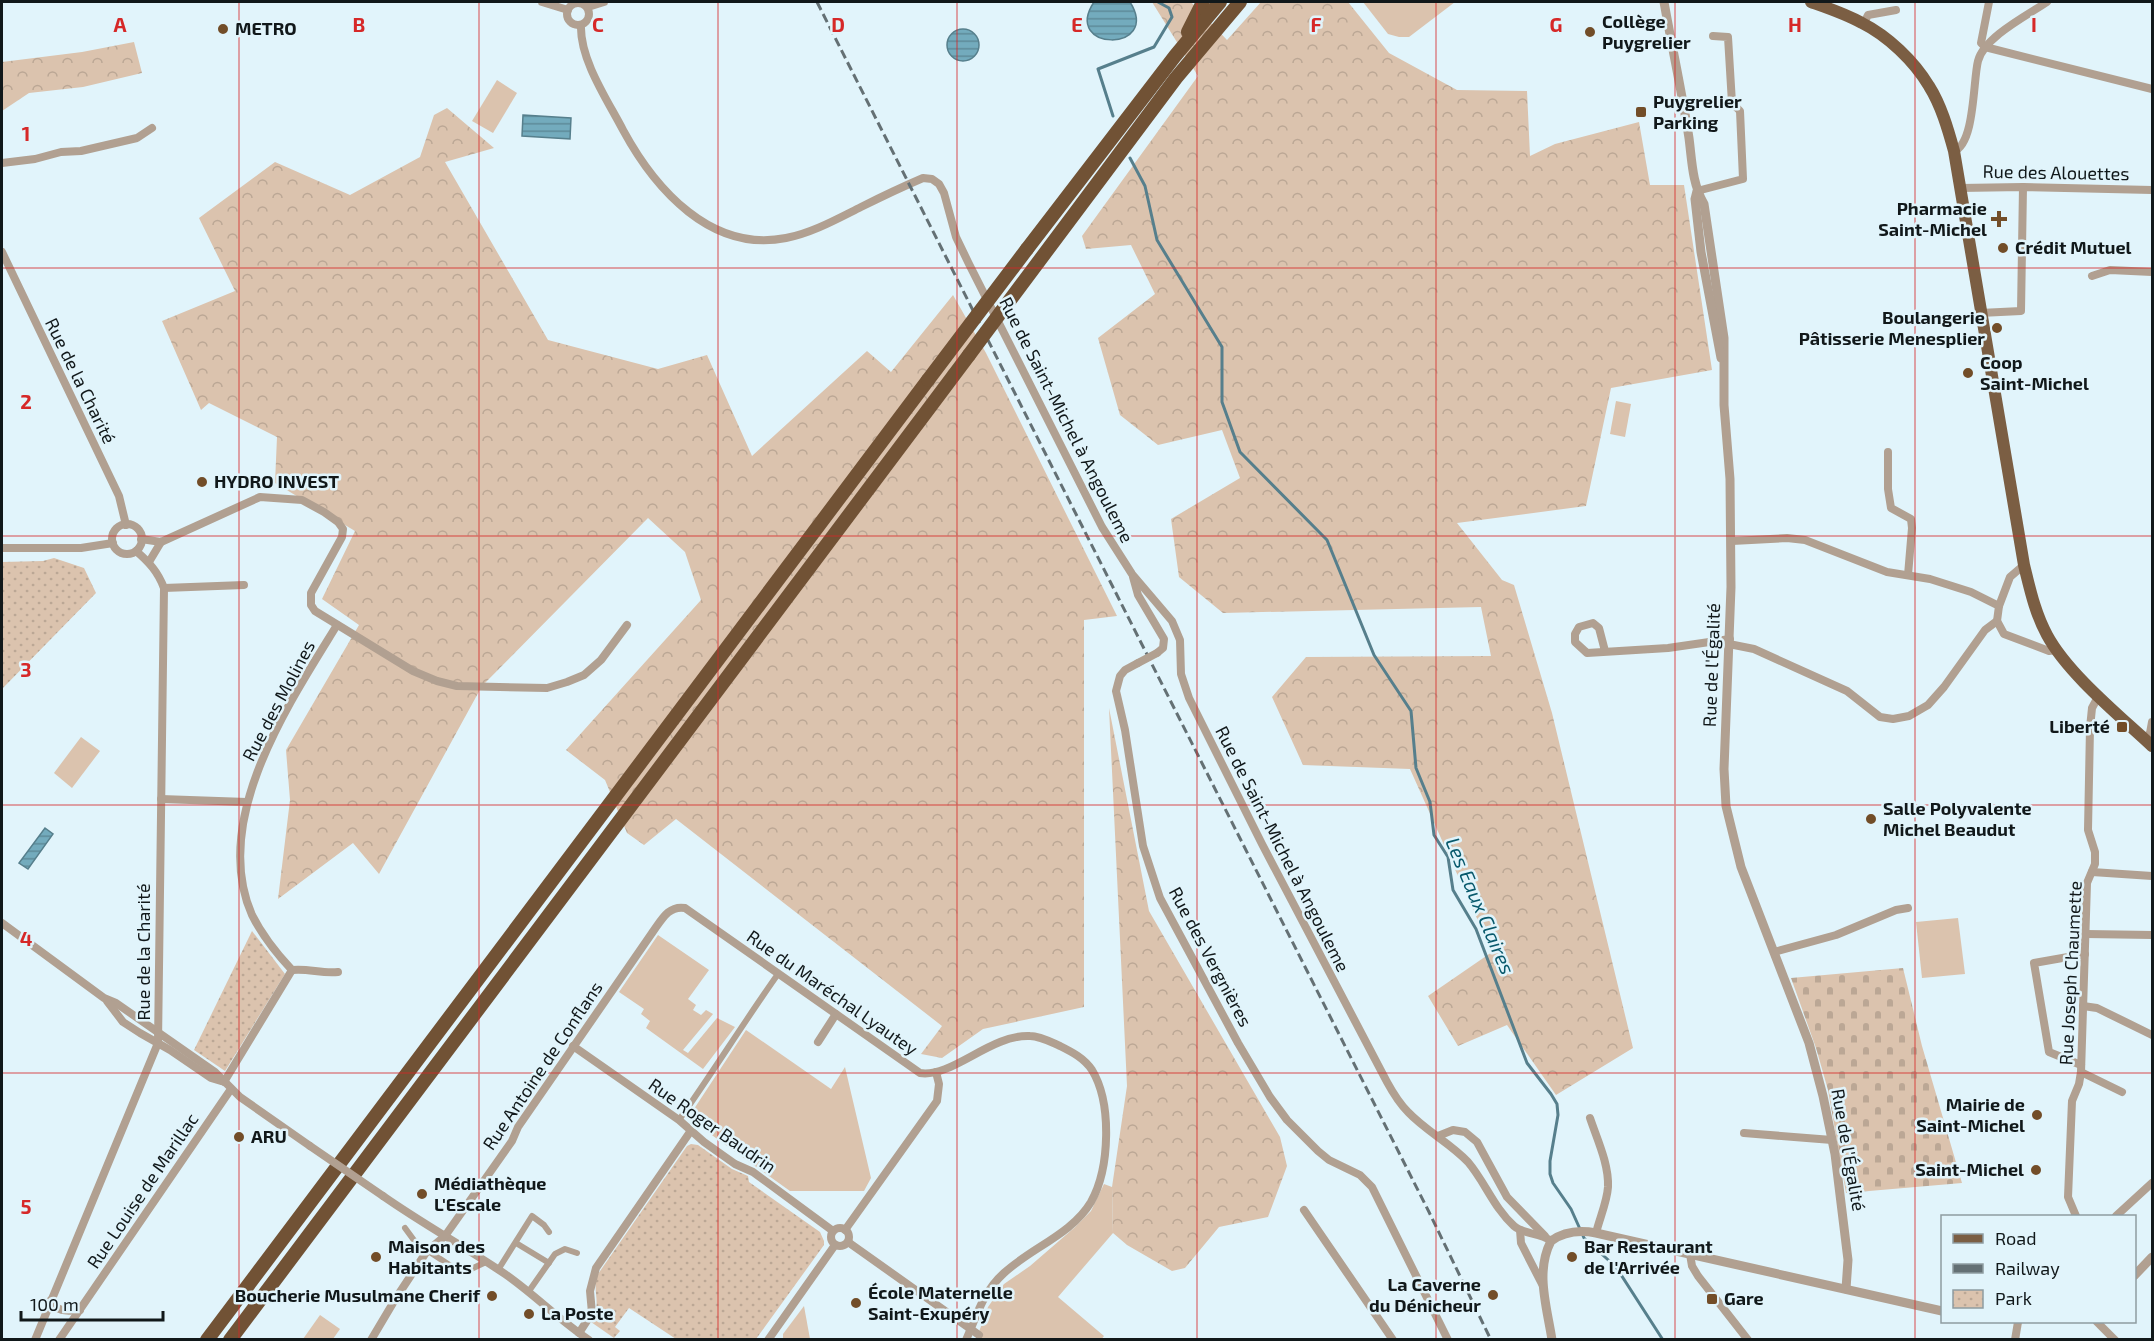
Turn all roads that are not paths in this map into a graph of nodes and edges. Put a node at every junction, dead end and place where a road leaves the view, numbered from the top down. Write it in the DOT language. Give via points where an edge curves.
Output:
graph roads {
  1 [pos="542,2"];
  2 [pos="604,2"];
  3 [pos="1203,2"];
  4 [pos="1220,2"];
  5 [pos="1240,2"];
  6 [pos="1664,2"];
  7 [pos="1811,2"];
  8 [pos="1989,2"];
  9 [pos="2047,2"];
  10 [pos="588,7"];
  11 [pos="568,10"];
  12 [pos="1896,10"];
  13 [pos="1864,23"];
  14 [pos="580,26"];
  15 [pos="1713,36"];
  16 [pos="1985,47"];
  17 [pos="1175,56"];
  18 [pos="2152,89"];
  19 [pos="152,128"];
  20 [pos="1954,151"];
  21 [pos="2,163"];
  22 [pos="2024,187"];
  23 [pos="1960,188"];
  24 [pos="2152,190"];
  25 [pos="1697,191"];
  26 [pos="2,252"];
  27 [pos="2152,272"];
  28 [pos="2091,276"];
  29 [pos="1980,313"];
  30 [pos="1888,452"];
  31 [pos="126,525"];
  32 [pos="141,539"];
  33 [pos="1732,541"];
  34 [pos="161,542"];
  35 [pos="112,543"];
  36 [pos="2,548"];
  37 [pos="136,551"];
  38 [pos="149,562"];
  39 [pos="2024,565"];
  40 [pos="1132,574"];
  41 [pos="1908,575"];
  42 [pos="244,585"];
  43 [pos="164,588"];
  44 [pos="1999,606"];
  45 [pos="1997,621"];
  46 [pos="338,625"];
  47 [pos="627,625"];
  48 [pos="1730,641"];
  49 [pos="2056,650"];
  50 [pos="1605,651"];
  51 [pos="2099,695"];
  52 [pos="2152,722"];
  53 [pos="2148,743"];
  54 [pos="161,799"];
  55 [pos="247,802"];
  56 [pos="2092,873"];
  57 [pos="2152,876"];
  58 [pos="685,908"];
  59 [pos="1908,908"];
  60 [pos="2,923"];
  61 [pos="2086,934"];
  62 [pos="2152,935"];
  63 [pos="1774,952"];
  64 [pos="2085,954"];
  65 [pos="292,970"];
  66 [pos="338,972"];
  67 [pos="778,974"];
  68 [pos="104,998"];
  69 [pos="2083,1005"];
  70 [pos="836,1014"];
  71 [pos="158,1034"];
  72 [pos="2152,1035"];
  73 [pos="818,1042"];
  74 [pos="158,1043"];
  75 [pos="573,1046"];
  76 [pos="2081,1069"];
  77 [pos="936,1072"];
  78 [pos="224,1082"];
  79 [pos="231,1089"];
  80 [pos="2122,1092"];
  81 [pos="1590,1118"];
  82 [pos="679,1120"];
  83 [pos="690,1132"];
  84 [pos="1744,1133"];
  85 [pos="1438,1136"];
  86 [pos="1832,1140"];
  87 [pos="2152,1183"];
  88 [pos="1304,1210"];
  89 [pos="2076,1215"];
  90 [pos="2117,1215"];
  91 [pos="405,1228"];
  92 [pos="845,1230"];
  93 [pos="1520,1230"];
  94 [pos="834,1231"];
  95 [pos="549,1232"];
  96 [pos="1596,1233"];
  97 [pos="445,1236"];
  98 [pos="1548,1238"];
  99 [pos="848,1242"];
  100 [pos="516,1243"];
  101 [pos="835,1245"];
  102 [pos="427,1251"];
  103 [pos="577,1253"];
  104 [pos="1690,1254"];
  105 [pos="2152,1257"];
  106 [pos="486,1262"];
  107 [pos="549,1263"];
  108 [pos="498,1270"];
  109 [pos="2136,1274"];
  110 [pos="1543,1286"];
  111 [pos="1846,1289"];
  112 [pos="529,1291"];
  113 [pos="51,1300"];
  114 [pos="80,1310"];
  115 [pos="1941,1311"];
  116 [pos="2018,1323"];
  117 [pos="2098,1323"];
  118 [pos="970,1329"];
  119 [pos="579,1333"];
  120 [pos="979,1335"];
  121 [pos="35,1340"];
  122 [pos="59,1340"];
  123 [pos="207,1340"];
  124 [pos="230,1340"];
  125 [pos="371,1340"];
  126 [pos="589,1340"];
  127 [pos="768,1340"];
  128 [pos="966,1340"];
  129 [pos="1393,1340"];
  130 [pos="1448,1340"];
  131 [pos="1552,1340"];
  132 [pos="1748,1340"];
  133 [pos="2015,1340"];
  134 [pos="2115,1340"];
  1 -- 11 [label="street"];
  2 -- 10 [label="street"];
  3 -- 17 [label="highway"];
  4 -- 17 [label="highway"];
  5 -- 124 [label="highway, bridge" via="1176,78"];
  6 -- 25 [label="street, Rue de l'Égalité"];
  7 -- 13 [label="main road"];
  8 -- 16 [label="street" via="1981,43"];
  9 -- 16 [label="street"];
  10 -- 11 [label="street" via="575,3"];
  10 -- 14 [label="street" via="589,19"];
  11 -- 14 [label="street" via="569,22"];
  12 -- 13 [label="street" via="1868,15"];
  13 -- 20 [label="main road" via="1901,52 1930,87"];
  14 -- 40 [label="street, Rue de Saint-Michel à Angouleme" via="585,54 635,152 671,197 709,226 756,240 784,238 822,226 923,178 939,184 969,264 1097,518"];
  15 -- 25 [label="street" via="1728,37 1732,103 1740,111 1743,179"];
  16 -- 18 [label="street"];
  16 -- 20 [label="street" via="1978,61 1968,133 1962,146"];
  17 -- 123 [label="highway, bridge"];
  19 -- 21 [label="street" via="137,138"];
  20 -- 23 [label="main road"];
  22 -- 23 [label="street, Rue des Alouettes"];
  22 -- 24 [label="street, Rue des Alouettes"];
  22 -- 29 [label="street" via="2021,311"];
  23 -- 29 [label="main road"];
  25 -- 33 [label="street, Rue de l'Égalité" via="1704,204 1724,338"];
  26 -- 31 [label="street, Rue de la Charité" via="120,496"];
  27 -- 28 [label="street" via="2110,270"];
  29 -- 39 [label="main road"];
  30 -- 41 [label="street" via="1891,508 1911,519"];
  31 -- 32 [label="street" via="138,530"];
  31 -- 35 [label="street" via="115,531"];
  32 -- 34 [label="street"];
  32 -- 37 [label="street"];
  33 -- 41 [label="street" via="1805,540 1887,572"];
  33 -- 48 [label="street, Rue de l'Égalité"];
  34 -- 38 [label="street"];
  34 -- 46 [label="street" via="260,497 302,500 343,529 310,599 315,611"];
  35 -- 36 [label="street" via="81,548"];
  35 -- 37 [label="street" via="124,554"];
  37 -- 38 [label="street"];
  38 -- 43 [label="street"];
  39 -- 44 [label="street" via="2010,577"];
  39 -- 49 [label="main road" via="2034,606"];
  40 -- 85 [label="street, Rue de Saint-Michel à Angouleme" via="1172,621 1180,639 1181,674 1204,729 1382,1073 1398,1102"];
  40 -- 130 [label="street, Rue des Vergnières, bridge" via="1138,595 1164,639 1163,648 1157,653 1125,670 1116,691 1143,846 1160,898 1270,1097 1318,1151 1360,1175 1372,1187"];
  41 -- 44 [label="street" via="1971,592"];
  42 -- 43 [label="street"];
  43 -- 54 [label="street, Rue de la Charité"];
  44 -- 45 [label="street"];
  45 -- 48 [label="street" via="1984,630 1928,705 1909,716 1893,719 1880,717 1847,691"];
  45 -- 49 [label="street" via="2004,634 2049,651"];
  46 -- 47 [label="street" via="413,671 437,681 457,686 547,688 584,675 601,660"];
  46 -- 55 [label="street, Rue des Molines" via="267,748"];
  48 -- 50 [label="street"];
  48 -- 63 [label="street, Rue de l'Égalité" via="1726,806 1741,867"];
  49 -- 51 [label="main road"];
  50 -- 50 [label="street" via="1587,652 1580,648 1575,642 1579,627 1593,623 1599,628"];
  51 -- 53 [label="main road"];
  51 -- 56 [label="street, Rue Joseph Chaumette" via="2092,708 2090,728 2088,830 2095,852"];
  52 -- 53 [label="street"];
  54 -- 55 [label="street"];
  54 -- 71 [label="street, Rue de la Charité"];
  55 -- 65 [label="street, Rue des Molines" via="240,855 243,884 253,916 266,939"];
  56 -- 57 [label="street"];
  56 -- 61 [label="street, Rue Joseph Chaumette" via="2087,883"];
  58 -- 67 [label="street, Rue du Maréchal Lyautey"];
  58 -- 75 [label="street, Rue Antoine de Conflans" via="670,910"];
  59 -- 63 [label="street" via="1836,935"];
  60 -- 68 [label="street"];
  61 -- 62 [label="street"];
  61 -- 64 [label="street, Rue Joseph Chaumette"];
  63 -- 86 [label="street, Rue de l'Égalité" via="1809,1043"];
  64 -- 69 [label="street, Rue Joseph Chaumette"];
  64 -- 76 [label="street" via="2034,963 2049,1052"];
  65 -- 66 [label="street"];
  65 -- 78 [label="street"];
  67 -- 70 [label="street, Rue du Maréchal Lyautey"];
  67 -- 82 [label="street"];
  68 -- 71 [label="street"];
  68 -- 74 [label="street" via="123,1022"];
  69 -- 72 [label="street"];
  69 -- 76 [label="street, Rue Joseph Chaumette"];
  70 -- 73 [label="street"];
  70 -- 77 [label="street, Rue du Maréchal Lyautey" via="920,1072"];
  71 -- 74 [label="street, Rue de la Charité"];
  71 -- 78 [label="street"];
  74 -- 78 [label="street" via="211,1078"];
  74 -- 113 [label="street, Rue de la Charité"];
  75 -- 82 [label="street, Rue Roger Baudrin"];
  75 -- 97 [label="street, Rue Antoine de Conflans"];
  76 -- 80 [label="street"];
  76 -- 89 [label="street, Rue Joseph Chaumette" via="2072,1101 2068,1197"];
  77 -- 92 [label="street" via="937,1101"];
  77 -- 118 [label="street" via="1006,1039 1030,1035 1077,1053 1100,1086 1105,1110 1105,1150 1100,1181 1091,1202 1076,1222 1003,1274 983,1297"];
  78 -- 79 [label="street"];
  79 -- 97 [label="street, bridge"];
  79 -- 114 [label="street, Rue Louise de Marillac"];
  81 -- 96 [label="street" via="1608,1184"];
  82 -- 83 [label="street, Rue Roger Baudrin"];
  83 -- 94 [label="street, Rue Roger Baudrin"];
  83 -- 119 [label="street" via="596,1268 590,1291 592,1313"];
  84 -- 86 [label="street"];
  85 -- 93 [label="street, Rue de Saint-Michel à Angouleme" via="1469,1164 1498,1207"];
  85 -- 98 [label="street" via="1453,1130 1465,1132 1477,1142 1507,1197"];
  86 -- 111 [label="street, Rue de l'Égalité" via="1848,1260"];
  87 -- 90 [label="street"];
  88 -- 129 [label="street"];
  91 -- 102 [label="street"];
  92 -- 94 [label="street"];
  92 -- 99 [label="street"];
  93 -- 98 [label="street"];
  93 -- 110 [label="street" via="1521,1243"];
  94 -- 101 [label="street" via="831,1240"];
  95 -- 100 [label="street" via="529,1214"];
  96 -- 98 [label="street" via="1572,1232"];
  96 -- 104 [label="street"];
  97 -- 102 [label="street, Rue Antoine de Conflans"];
  97 -- 106 [label="street"];
  98 -- 110 [label="street" via="1542,1266"];
  99 -- 101 [label="street"];
  99 -- 118 [label="street"];
  100 -- 107 [label="street"];
  100 -- 108 [label="street"];
  101 -- 127 [label="street"];
  102 -- 106 [label="street" via="454,1268 467,1271"];
  102 -- 125 [label="street, Rue Antoine de Conflans"];
  103 -- 107 [label="street" via="565,1249"];
  104 -- 111 [label="street"];
  104 -- 132 [label="street" via="1698,1276"];
  105 -- 109 [label="street"];
  106 -- 108 [label="street"];
  107 -- 112 [label="street"];
  108 -- 112 [label="street"];
  110 -- 131 [label="street"];
  111 -- 115 [label="street"];
  112 -- 119 [label="street"];
  113 -- 114 [label="street" via="59,1310"];
  113 -- 121 [label="street, Rue de la Charité"];
  114 -- 122 [label="street, Rue Louise de Marillac"];
  116 -- 133 [label="street"];
  117 -- 134 [label="street"];
  118 -- 120 [label="street"];
  118 -- 128 [label="street"];
  119 -- 126 [label="street"];
}
